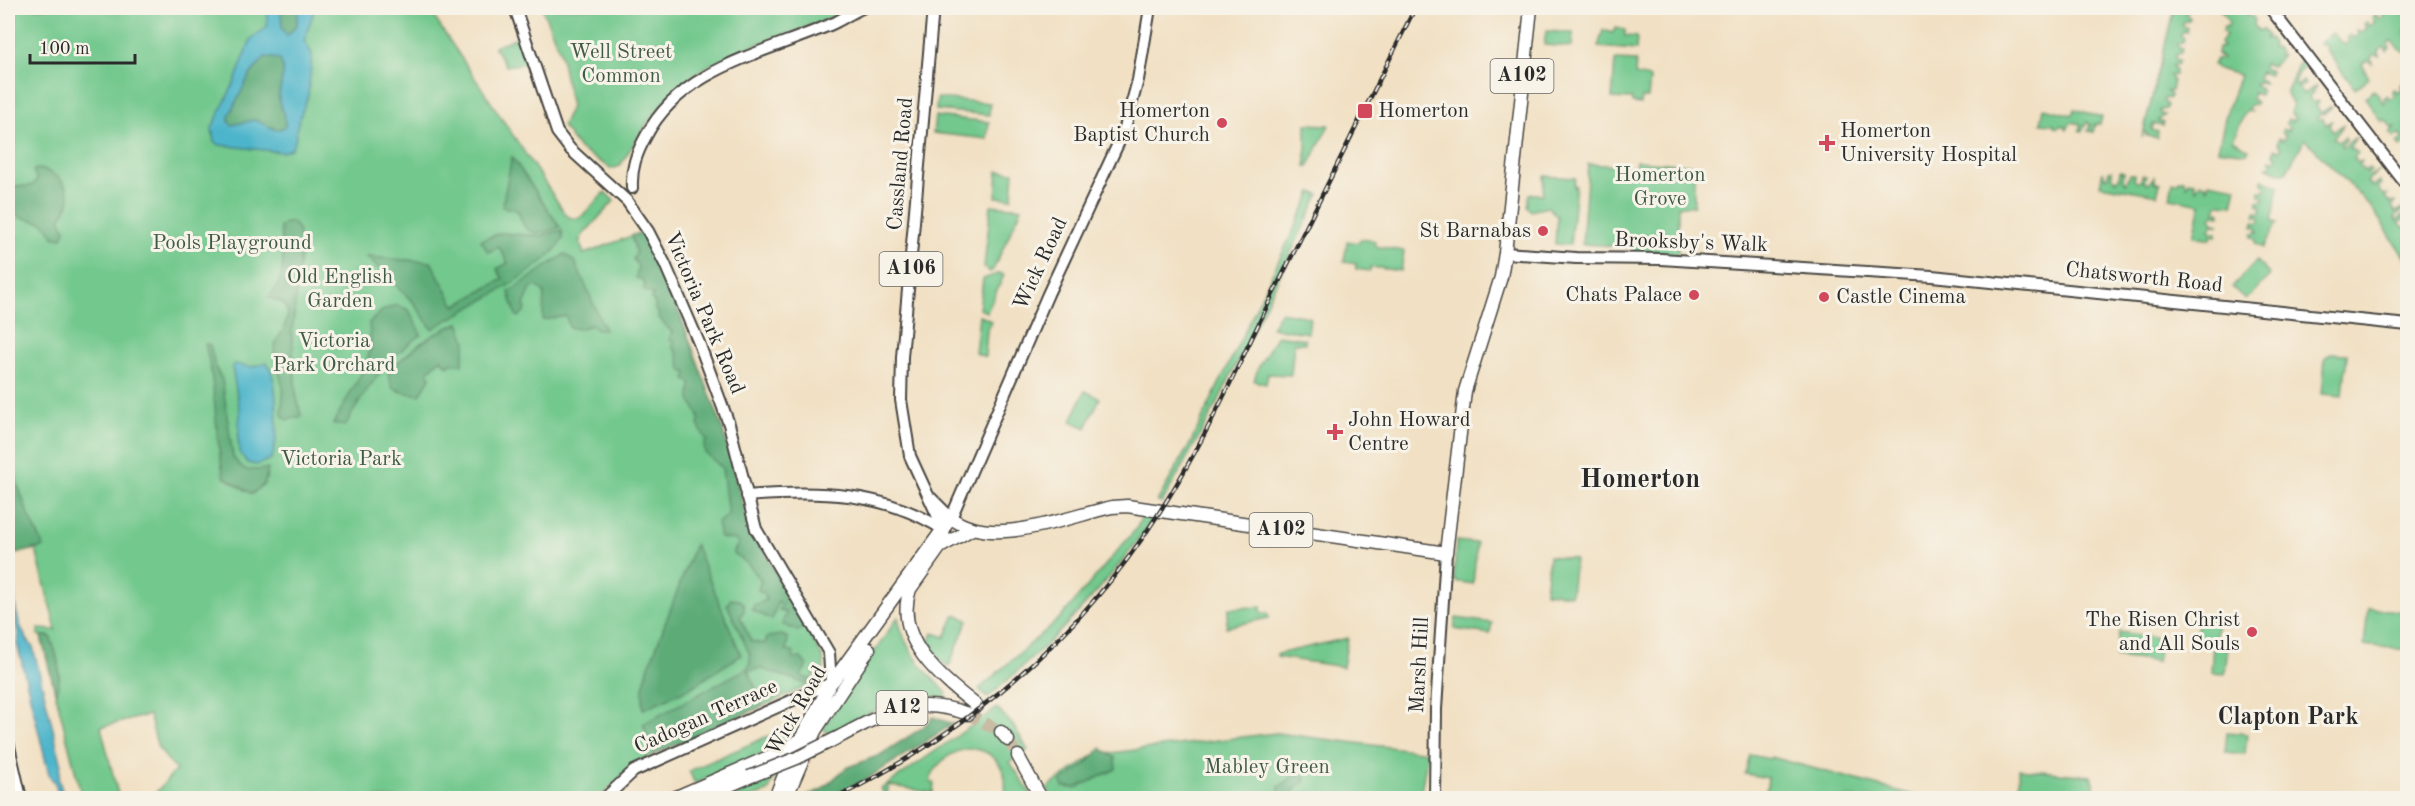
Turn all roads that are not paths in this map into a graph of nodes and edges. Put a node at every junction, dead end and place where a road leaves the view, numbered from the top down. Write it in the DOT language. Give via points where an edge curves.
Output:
graph roads {
  1 [pos="514,8"];
  2 [pos="862,8"];
  3 [pos="933,8"];
  4 [pos="1150,8"];
  5 [pos="1531,8"];
  6 [pos="2270,8"];
  7 [pos="2408,187"];
  8 [pos="632,188"];
  9 [pos="1505,253"];
  10 [pos="1876,272"];
  11 [pos="2408,325"];
  12 [pos="747,496"];
  13 [pos="931,498"];
  14 [pos="951,518"];
  15 [pos="972,529"];
  16 [pos="944,530"];
  17 [pos="940,547"];
  18 [pos="1446,553"];
  19 [pos="910,589"];
  20 [pos="829,653"];
  21 [pos="862,658"];
  22 [pos="849,662"];
  23 [pos="832,682"];
  24 [pos="798,698"];
  25 [pos="814,713"];
  26 [pos="800,740"];
  27 [pos="8,742"];
  28 [pos="1018,756"];
  29 [pos="21,798"];
  30 [pos="605,798"];
  31 [pos="674,798"];
  32 [pos="700,798"];
  33 [pos="776,798"];
  34 [pos="1041,798"];
  35 [pos="1435,798"];
  1 -- 12 [label="main road, Victoria Park Road" via="557,132 627,201 665,264 729,424"];
  2 -- 8 [label="main road" via="835,23 718,69 680,94 660,113 647,134 630,175"];
  3 -- 13 [label="main road, Cassland Road / A106" via="901,382 910,456"];
  4 -- 14 [label="main road, Wick Road" via="1138,80 1124,131"];
  5 -- 9 [label="highway, A102"];
  6 -- 7 [label="main road"];
  9 -- 10 [label="main road, Brooksby's Walk"];
  9 -- 18 [label="highway, A102" via="1465,391"];
  10 -- 11 [label="main road, Chatsworth Road"];
  12 -- 16 [label="main road" via="822,492 869,498"];
  12 -- 20 [label="main road, Victoria Park Road" via="759,536"];
  13 -- 14 [label="main road, Cassland Road / A106"];
  13 -- 16 [label="main road, Cassland Road / A106"];
  14 -- 15 [label="highway, A102"];
  14 -- 16 [label="highway, Wick Road"];
  15 -- 17 [label="highway"];
  15 -- 18 [label="highway, A102" via="1018,530 1127,506"];
  16 -- 17 [label="highway, Wick Road"];
  16 -- 22 [label="highway, Wick Road"];
  17 -- 19 [label="highway, Wick Road"];
  18 -- 35 [label="main road, Marsh Hill"];
  19 -- 21 [label="highway, Wick Road"];
  19 -- 32 [label="highway, A12, bridge" via="905,611 913,640 973,710 907,707 882,715 797,758"];
  20 -- 22 [label="main road"];
  20 -- 23 [label="main road, Victoria Park Road"];
  21 -- 22 [label="main road"];
  21 -- 33 [label="highway, Wick Road" via="826,712 794,778"];
  22 -- 23 [label="highway, Wick Road"];
  23 -- 24 [label="main road, Cadogan Terrace"];
  23 -- 25 [label="highway, Wick Road"];
  24 -- 25 [label="main road, Cadogan Terrace" via="810,704"];
  24 -- 30 [label="main road, Cadogan Terrace" via="634,771"];
  25 -- 26 [label="highway, Wick Road"];
  26 -- 31 [label="highway"];
  26 -- 33 [label="highway, Wick Road"];
  27 -- 29 [label="main road"];
  28 -- 34 [label="highway"];
}
